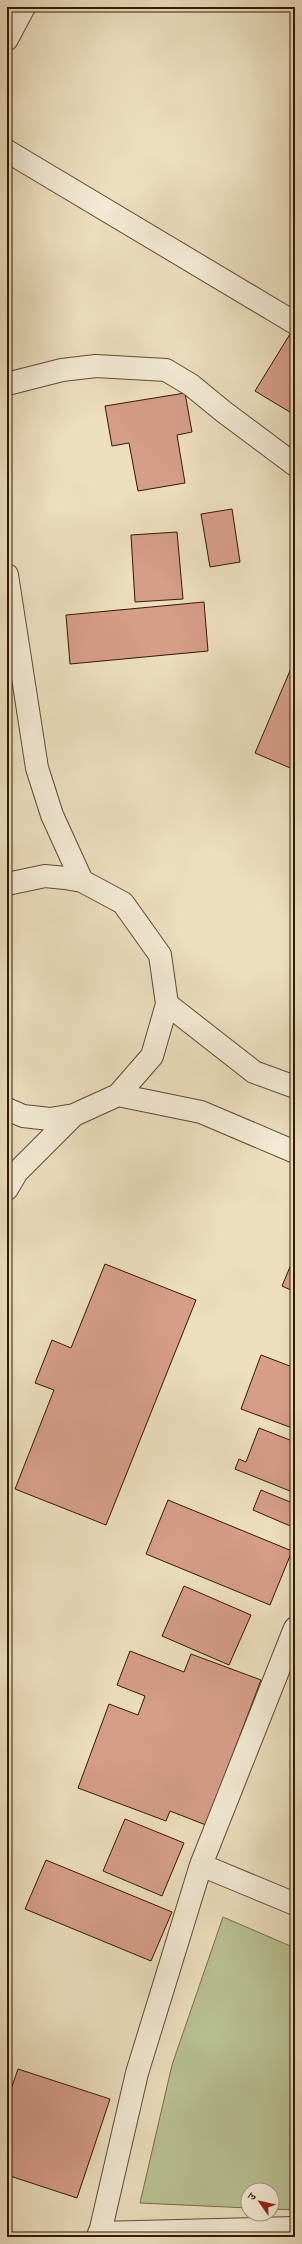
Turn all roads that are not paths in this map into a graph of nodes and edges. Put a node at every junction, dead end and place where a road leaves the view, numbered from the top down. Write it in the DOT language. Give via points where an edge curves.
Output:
graph roads {
  1 [pos="24,7"];
  2 [pos="7,38"];
  3 [pos="7,151"];
  4 [pos="295,323"];
  5 [pos="7,384"];
  6 [pos="295,465"];
  7 [pos="7,575"];
  8 [pos="82,881"];
  9 [pos="7,884"];
  10 [pos="167,1004"];
  11 [pos="295,1087"];
  12 [pos="118,1095"];
  13 [pos="7,1109"];
  14 [pos="74,1115"];
  15 [pos="295,1152"];
  16 [pos="7,1189"];
  17 [pos="295,1628"];
  18 [pos="201,1865"];
  19 [pos="295,1904"];
  20 [pos="295,2228"];
  21 [pos="99,2235"];
  1 -- 2 [label="street"];
  3 -- 4 [label="street"];
  5 -- 6 [label="street" via="62,370 96,366 166,370 192,385"];
  7 -- 8 [label="street" via="37,768 52,815"];
  8 -- 9 [label="street" via="45,876"];
  8 -- 10 [label="street" via="123,903 160,956"];
  10 -- 11 [label="street" via="254,1072"];
  10 -- 12 [label="street" via="152,1056"];
  12 -- 14 [label="street"];
  12 -- 15 [label="street" via="201,1112"];
  13 -- 14 [label="street" via="23,1116 50,1118"];
  14 -- 16 [label="street" via="18,1172"];
  17 -- 18 [label="street"];
  18 -- 19 [label="street"];
  18 -- 21 [label="street" via="137,2073"];
  20 -- 21 [label="street"];
}
